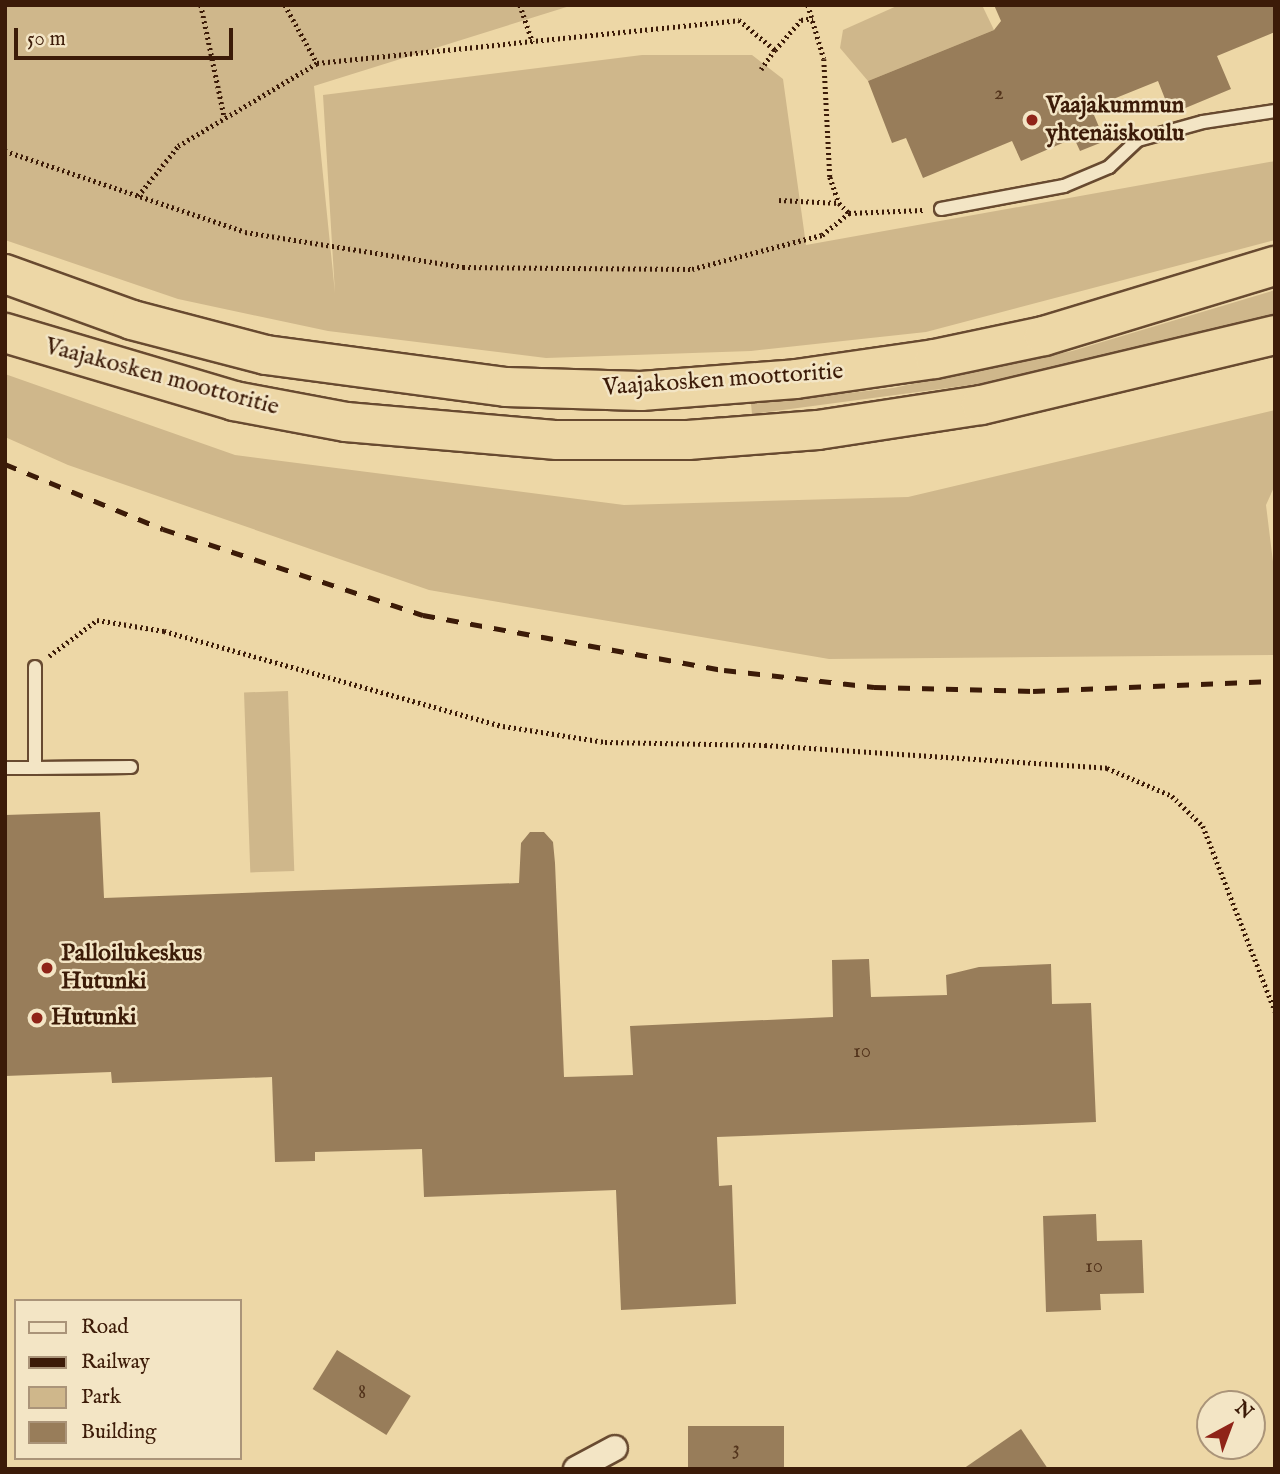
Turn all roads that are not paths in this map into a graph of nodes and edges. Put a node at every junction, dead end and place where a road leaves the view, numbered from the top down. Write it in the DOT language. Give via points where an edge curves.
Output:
graph roads {
  1 [pos="1275,111"];
  2 [pos="941,209"];
  3 [pos="1275,266"];
  4 [pos="5,274"];
  5 [pos="5,332"];
  6 [pos="1275,335"];
  7 [pos="36,667"];
  8 [pos="131,767"];
  9 [pos="5,768"];
  10 [pos="35,768"];
  11 [pos="615,1448"];
  12 [pos="576,1469"];
  1 -- 2 [label="lane" via="1203,122 1138,141 1109,167 1064,186"];
  3 -- 4 [label="highway, Vaajakosken moottoritie" via="1044,337 936,359 796,379 641,391 506,387 266,355 132,320"];
  5 -- 6 [label="highway, Vaajakosken moottoritie" via="234,401 346,422 557,440 688,440 818,430 981,405"];
  7 -- 10 [label="lane"];
  8 -- 10 [label="lane"];
  9 -- 10 [label="lane"];
  11 -- 12 [label="street"];
}
